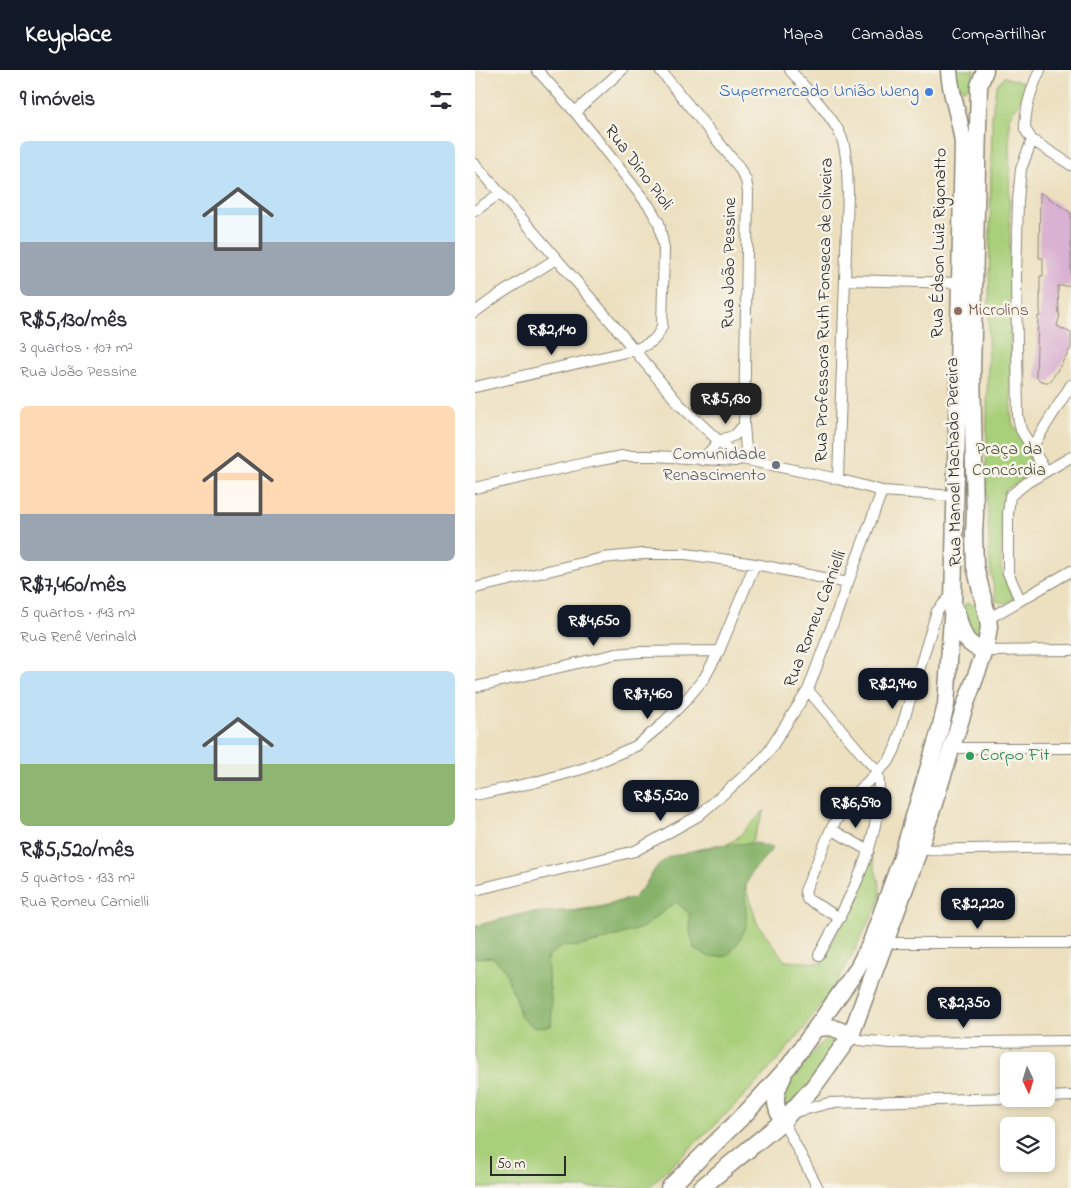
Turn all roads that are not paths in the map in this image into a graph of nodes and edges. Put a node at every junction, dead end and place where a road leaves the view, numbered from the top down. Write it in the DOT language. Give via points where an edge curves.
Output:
graph roads {
  1 [pos="537,70"];
  2 [pos="622,70"];
  3 [pos="660,70"];
  4 [pos="790,70"];
  5 [pos="985,70"];
  6 [pos="1041,70"];
  7 [pos="950,78"];
  8 [pos="979,86"];
  9 [pos="575,112"];
  10 [pos="1032,140"];
  11 [pos="475,164"];
  12 [pos="1071,165"];
  13 [pos="500,193"];
  14 [pos="475,211"];
  15 [pos="556,259"];
  16 [pos="845,280"];
  17 [pos="959,283"];
  18 [pos="475,312"];
  19 [pos="634,350"];
  20 [pos="1071,385"];
  21 [pos="475,387"];
  22 [pos="744,425"];
  23 [pos="719,441"];
  24 [pos="1032,447"];
  25 [pos="1071,457"];
  26 [pos="702,460"];
  27 [pos="742,460"];
  28 [pos="1046,471"];
  29 [pos="838,479"];
  30 [pos="475,488"];
  31 [pos="882,491"];
  32 [pos="955,496"];
  33 [pos="975,513"];
  34 [pos="755,564"];
  35 [pos="1071,571"];
  36 [pos="848,583"];
  37 [pos="475,588"];
  38 [pos="1020,600"];
  39 [pos="953,601"];
  40 [pos="986,614"];
  41 [pos="1071,650"];
  42 [pos="985,651"];
  43 [pos="719,652"];
  44 [pos="475,687"];
  45 [pos="808,690"];
  46 [pos="951,748"];
  47 [pos="1071,748"];
  48 [pos="879,771"];
  49 [pos="475,795"];
  50 [pos="831,829"];
  51 [pos="1071,847"];
  52 [pos="919,850"];
  53 [pos="869,851"];
  54 [pos="475,890"];
  55 [pos="840,918"];
  56 [pos="1071,942"];
  57 [pos="886,943"];
  58 [pos="819,955"];
  59 [pos="817,1028"];
  60 [pos="851,1035"];
  61 [pos="1071,1041"];
  62 [pos="789,1066"];
  63 [pos="1071,1096"];
  64 [pos="1055,1097"];
  65 [pos="1000,1098"];
  66 [pos="787,1118"];
  67 [pos="669,1188"];
  68 [pos="701,1188"];
  69 [pos="818,1188"];
  1 -- 9 [label="street, Rua Dino Pioli"];
  2 -- 9 [label="street"];
  3 -- 22 [label="street, Rua João Pessine" via="746,180"];
  4 -- 16 [label="street, Rua Professora Ruth Fonseca de Oliveira" via="836,126 843,140 848,193"];
  5 -- 8 [label="main road, Rua Manoel Machado Pereira"];
  6 -- 10 [label="street" via="1030,93 1025,119 1025,130"];
  7 -- 8 [label="main road" via="961,93"];
  7 -- 17 [label="main road, Rua Édson Luiz Rigonatto" via="963,144"];
  8 -- 33 [label="main road, Rua Manoel Machado Pereira" via="972,370"];
  9 -- 19 [label="street, Rua Dino Pioli" via="649,206 663,236 663,326 653,341"];
  10 -- 12 [label="street"];
  10 -- 24 [label="street" via="1021,169 1015,276 1018,416 1021,430"];
  11 -- 13 [label="street"];
  13 -- 14 [label="street"];
  13 -- 15 [label="street"];
  15 -- 18 [label="street"];
  15 -- 19 [label="street"];
  16 -- 17 [label="street"];
  16 -- 29 [label="street, Rua Professora Ruth Fonseca de Oliveira"];
  17 -- 32 [label="main road, Rua Édson Luiz Rigonatto"];
  19 -- 21 [label="street, Rua Dino Pioli"];
  19 -- 23 [label="street" via="679,404"];
  20 -- 24 [label="street"];
  22 -- 23 [label="street" via="735,435"];
  22 -- 27 [label="street, Rua João Pessine" via="746,450"];
  23 -- 26 [label="street"];
  23 -- 27 [label="street"];
  24 -- 28 [label="street"];
  25 -- 28 [label="street"];
  26 -- 27 [label="street"];
  26 -- 30 [label="street" via="622,456"];
  27 -- 29 [label="street"];
  28 -- 38 [label="street" via="1011,496 1008,505 1009,573"];
  29 -- 31 [label="street"];
  31 -- 32 [label="street"];
  31 -- 36 [label="street, Rua Romeu Carnielli"];
  32 -- 33 [label="main road" via="969,502"];
  32 -- 39 [label="main road, Rua Édson Luiz Rigonatto"];
  33 -- 40 [label="main road, Rua Manoel Machado Pereira" via="975,566"];
  34 -- 36 [label="street"];
  34 -- 37 [label="street" via="686,554 643,554 603,558"];
  34 -- 43 [label="street"];
  35 -- 38 [label="street"];
  36 -- 45 [label="street, Rua Romeu Carnielli"];
  38 -- 40 [label="street"];
  39 -- 40 [label="main road" via="969,595 975,597"];
  39 -- 42 [label="main road" via="968,642"];
  39 -- 48 [label="street" via="947,600 937,611 895,749 889,762"];
  39 -- 59 [label="main road" via="946,705 901,860 870,945"];
  40 -- 42 [label="main road, Rua Manoel Machado Pereira" via="989,627"];
  41 -- 42 [label="street"];
  42 -- 46 [label="main road, Rua Manoel Machado Pereira"];
  43 -- 44 [label="street" via="616,654"];
  43 -- 49 [label="street" via="705,677 686,700 635,746 585,768"];
  45 -- 48 [label="street"];
  45 -- 54 [label="street, Rua Romeu Carnielli" via="759,764 698,816 635,851"];
  46 -- 47 [label="street"];
  46 -- 52 [label="main road, Rua Manoel Machado Pereira"];
  48 -- 50 [label="street" via="851,799"];
  48 -- 53 [label="street" via="880,798"];
  50 -- 53 [label="street"];
  50 -- 55 [label="street" via="805,896"];
  51 -- 52 [label="street"];
  52 -- 57 [label="main road, Rua Manoel Machado Pereira"];
  53 -- 55 [label="street"];
  55 -- 58 [label="street"];
  56 -- 57 [label="street"];
  57 -- 60 [label="main road, Rua Manoel Machado Pereira"];
  59 -- 60 [label="main road" via="831,1027"];
  59 -- 62 [label="main road"];
  60 -- 61 [label="street" via="859,1040 891,1043"];
  60 -- 66 [label="main road, Rua Manoel Machado Pereira"];
  62 -- 66 [label="main road" via="775,1104 777,1112"];
  62 -- 67 [label="main road"];
  63 -- 64 [label="street"];
  65 -- 66 [label="street" via="829,1103"];
  66 -- 68 [label="main road, Rua Manoel Machado Pereira"];
  66 -- 69 [label="street"];
}
